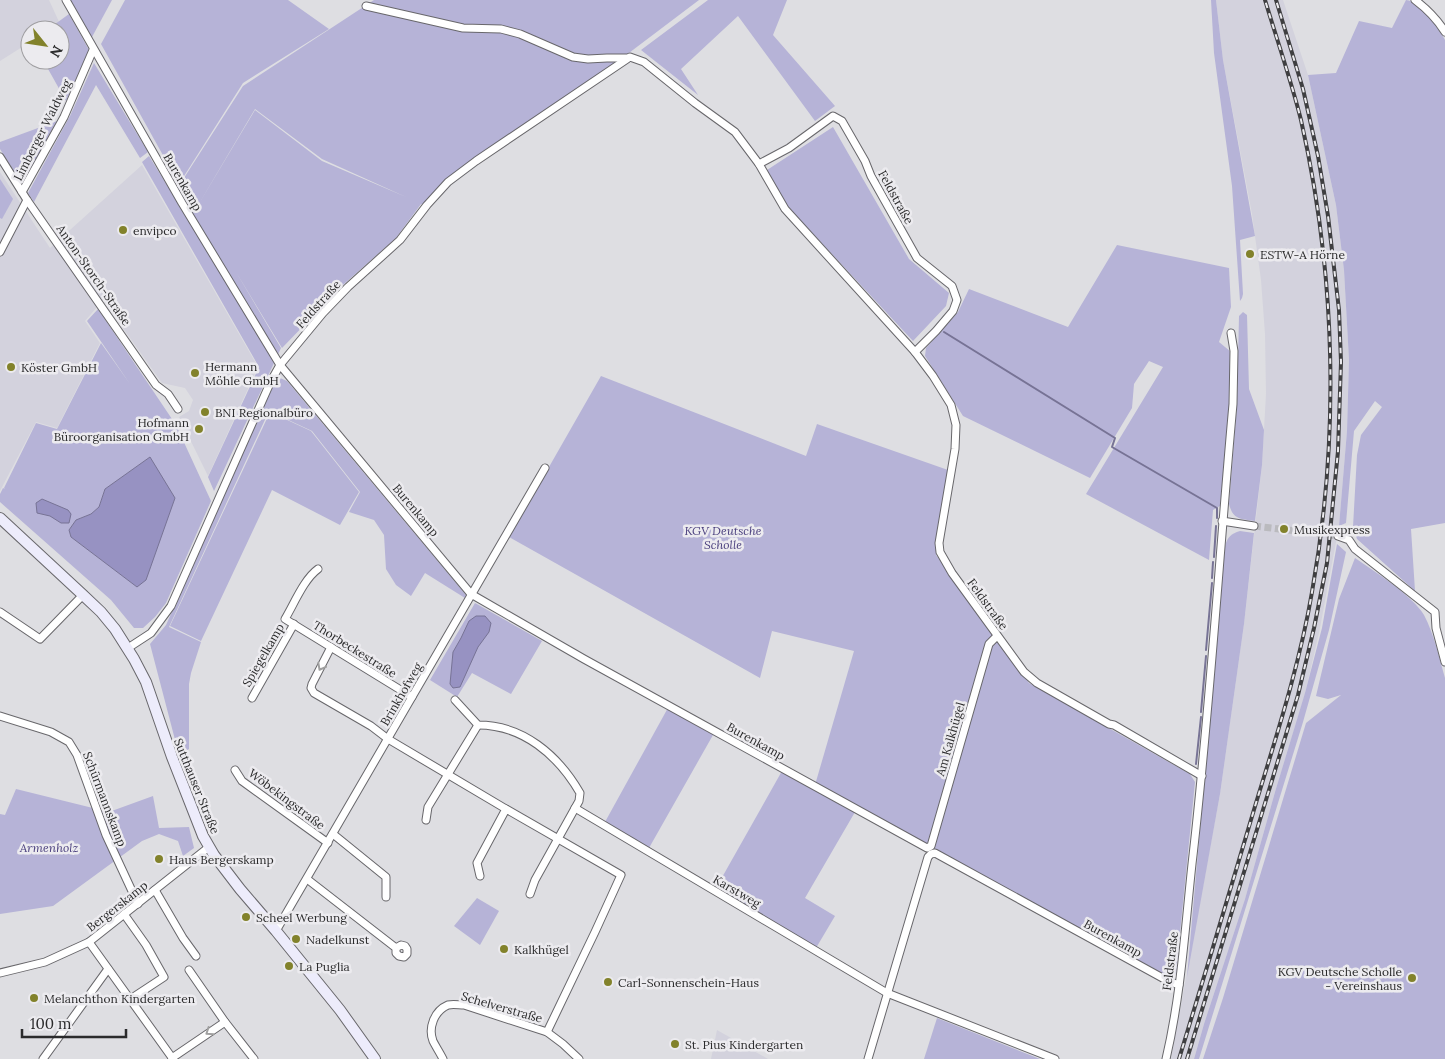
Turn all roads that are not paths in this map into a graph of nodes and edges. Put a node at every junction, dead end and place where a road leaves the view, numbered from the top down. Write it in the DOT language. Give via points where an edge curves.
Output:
graph roads {
  1 [pos="66,0"];
  2 [pos="1415,0"];
  3 [pos="366,6"];
  4 [pos="1445,32"];
  5 [pos="93,50"];
  6 [pos="628,58"];
  7 [pos="0,157"];
  8 [pos="759,164"];
  9 [pos="22,192"];
  10 [pos="27,200"];
  11 [pos="0,252"];
  12 [pos="1231,332"];
  13 [pos="915,352"];
  14 [pos="280,365"];
  15 [pos="178,409"];
  16 [pos="545,468"];
  17 [pos="1222,521"];
  18 [pos="1,523"];
  19 [pos="1254,526"];
  20 [pos="1338,536"];
  21 [pos="318,569"];
  22 [pos="471,594"];
  23 [pos="83,595"];
  24 [pos="1445,611"];
  25 [pos="0,612"];
  26 [pos="1436,612"];
  27 [pos="285,619"];
  28 [pos="294,624"];
  29 [pos="997,636"];
  30 [pos="331,647"];
  31 [pos="128,648"];
  32 [pos="1445,662"];
  33 [pos="412,697"];
  34 [pos="252,698"];
  35 [pos="456,700"];
  36 [pos="0,716"];
  37 [pos="478,725"];
  38 [pos="388,739"];
  39 [pos="235,770"];
  40 [pos="447,774"];
  41 [pos="1202,776"];
  42 [pos="575,808"];
  43 [pos="506,809"];
  44 [pos="426,820"];
  45 [pos="333,834"];
  46 [pos="558,838"];
  47 [pos="328,843"];
  48 [pos="210,847"];
  49 [pos="929,851"];
  50 [pos="480,876"];
  51 [pos="307,879"];
  52 [pos="155,890"];
  53 [pos="530,894"];
  54 [pos="386,897"];
  55 [pos="138,904"];
  56 [pos="124,914"];
  57 [pos="276,931"];
  58 [pos="89,942"];
  59 [pos="396,948"];
  60 [pos="196,956"];
  61 [pos="108,969"];
  62 [pos="189,970"];
  63 [pos="0,972"];
  64 [pos="1179,984"];
  65 [pos="887,993"];
  66 [pos="129,1000"];
  67 [pos="225,1022"];
  68 [pos="547,1032"];
  69 [pos="172,1058"];
  70 [pos="43,1059"];
  71 [pos="254,1059"];
  72 [pos="375,1059"];
  73 [pos="443,1059"];
  74 [pos="579,1059"];
  75 [pos="868,1059"];
  76 [pos="1055,1059"];
  77 [pos="1166,1059"];
  1 -- 5 [label="street, Burenkamp"];
  2 -- 4 [label="street" via="1425,7"];
  3 -- 6 [label="street, Feldstraße" via="463,28 502,29 573,57"];
  5 -- 9 [label="street, Limberger Waldweg" via="64,117"];
  5 -- 14 [label="street, Burenkamp"];
  6 -- 8 [label="street, Feldstraße" via="644,62 735,132"];
  6 -- 14 [label="street, Feldstraße" via="448,182 400,240 323,313"];
  7 -- 9 [label="street, Anton-Storch-Straße"];
  8 -- 13 [label="street, Feldstraße" via="785,209"];
  8 -- 13 [label="street, Feldstraße" via="789,148 833,116 842,121 917,258 952,286 957,300 953,311"];
  9 -- 10 [label="street, Anton-Storch-Straße"];
  10 -- 11 [label="street"];
  10 -- 15 [label="street, Anton-Storch-Straße" via="156,384"];
  12 -- 17 [label="street, Feldstraße" via="1233,404"];
  13 -- 29 [label="street, Feldstraße" via="951,405 956,425 940,552"];
  14 -- 22 [label="street, Burenkamp"];
  14 -- 31 [label="street, Feldstraße" via="171,606 151,633"];
  16 -- 22 [label="street, Brinkhofweg"];
  17 -- 19 [label="street"];
  17 -- 41 [label="street, Feldstraße"];
  18 -- 23 [label="street, Sutthauser Straße"];
  20 -- 26 [label="street" via="1348,540 1355,549"];
  21 -- 27 [label="street, Spiegelkamp" via="306,582"];
  22 -- 33 [label="street, Brinkhofweg"];
  22 -- 49 [label="street, Burenkamp"];
  23 -- 25 [label="street" via="40,639"];
  23 -- 31 [label="street, Sutthauser Straße" via="101,612"];
  24 -- 26 [label="street"];
  26 -- 32 [label="street" via="1436,628"];
  27 -- 28 [label="street, Thorbeckestraße"];
  28 -- 30 [label="street, Thorbeckestraße"];
  28 -- 34 [label="street, Spiegelkamp"];
  29 -- 41 [label="street, Feldstraße" via="1024,672 1037,683"];
  29 -- 49 [label="street, Am Kalkhügel" via="989,644"];
  30 -- 33 [label="street, Thorbeckestraße"];
  30 -- 38 [label="street, one-way" via="311,688 314,694"];
  31 -- 48 [label="street, Sutthauser Straße" via="146,682 198,826"];
  33 -- 38 [label="street, Brinkhofweg"];
  35 -- 37 [label="street"];
  36 -- 55 [label="street, Schürmannskamp" via="51,732 69,742 77,754 106,835"];
  37 -- 40 [label="street"];
  37 -- 42 [label="street" via="511,730 540,747 575,784 580,793"];
  38 -- 40 [label="street"];
  38 -- 45 [label="street, Brinkhofweg"];
  39 -- 47 [label="street, Wöbekingstraße" via="242,780"];
  40 -- 43 [label="street"];
  40 -- 44 [label="street" via="428,808"];
  41 -- 64 [label="street, Feldstraße"];
  42 -- 46 [label="street"];
  42 -- 65 [label="street, Karstweg"];
  43 -- 46 [label="street"];
  43 -- 50 [label="street" via="477,863"];
  45 -- 47 [label="street, Brinkhofweg"];
  45 -- 54 [label="street" via="386,877"];
  46 -- 53 [label="street"];
  46 -- 68 [label="street, Schelverstraße" via="621,876"];
  47 -- 51 [label="street, Brinkhofweg"];
  48 -- 52 [label="street, Bergerskamp"];
  48 -- 57 [label="street, Sutthauser Straße"];
  49 -- 64 [label="street, Burenkamp"];
  49 -- 65 [label="street, Am Kalkhügel"];
  51 -- 57 [label="street, Brinkhofweg"];
  51 -- 59 [label="street"];
  52 -- 55 [label="street, Bergerskamp"];
  52 -- 60 [label="street"];
  55 -- 56 [label="street, Bergerskamp"];
  56 -- 58 [label="street, Bergerskamp"];
  56 -- 66 [label="street" via="164,976"];
  57 -- 72 [label="street, Sutthauser Straße"];
  58 -- 61 [label="street"];
  58 -- 63 [label="street, Bergerskamp" via="45,962"];
  61 -- 66 [label="street"];
  61 -- 70 [label="street"];
  62 -- 67 [label="street"];
  64 -- 77 [label="street, Feldstraße"];
  65 -- 75 [label="street, Am Kalkhügel"];
  65 -- 76 [label="street"];
  66 -- 69 [label="street"];
  67 -- 69 [label="street, one-way"];
  67 -- 71 [label="street"];
  68 -- 73 [label="street, Schelverstraße" via="464,1005 450,1004 436,1014 430,1027"];
  68 -- 74 [label="street"];
}
